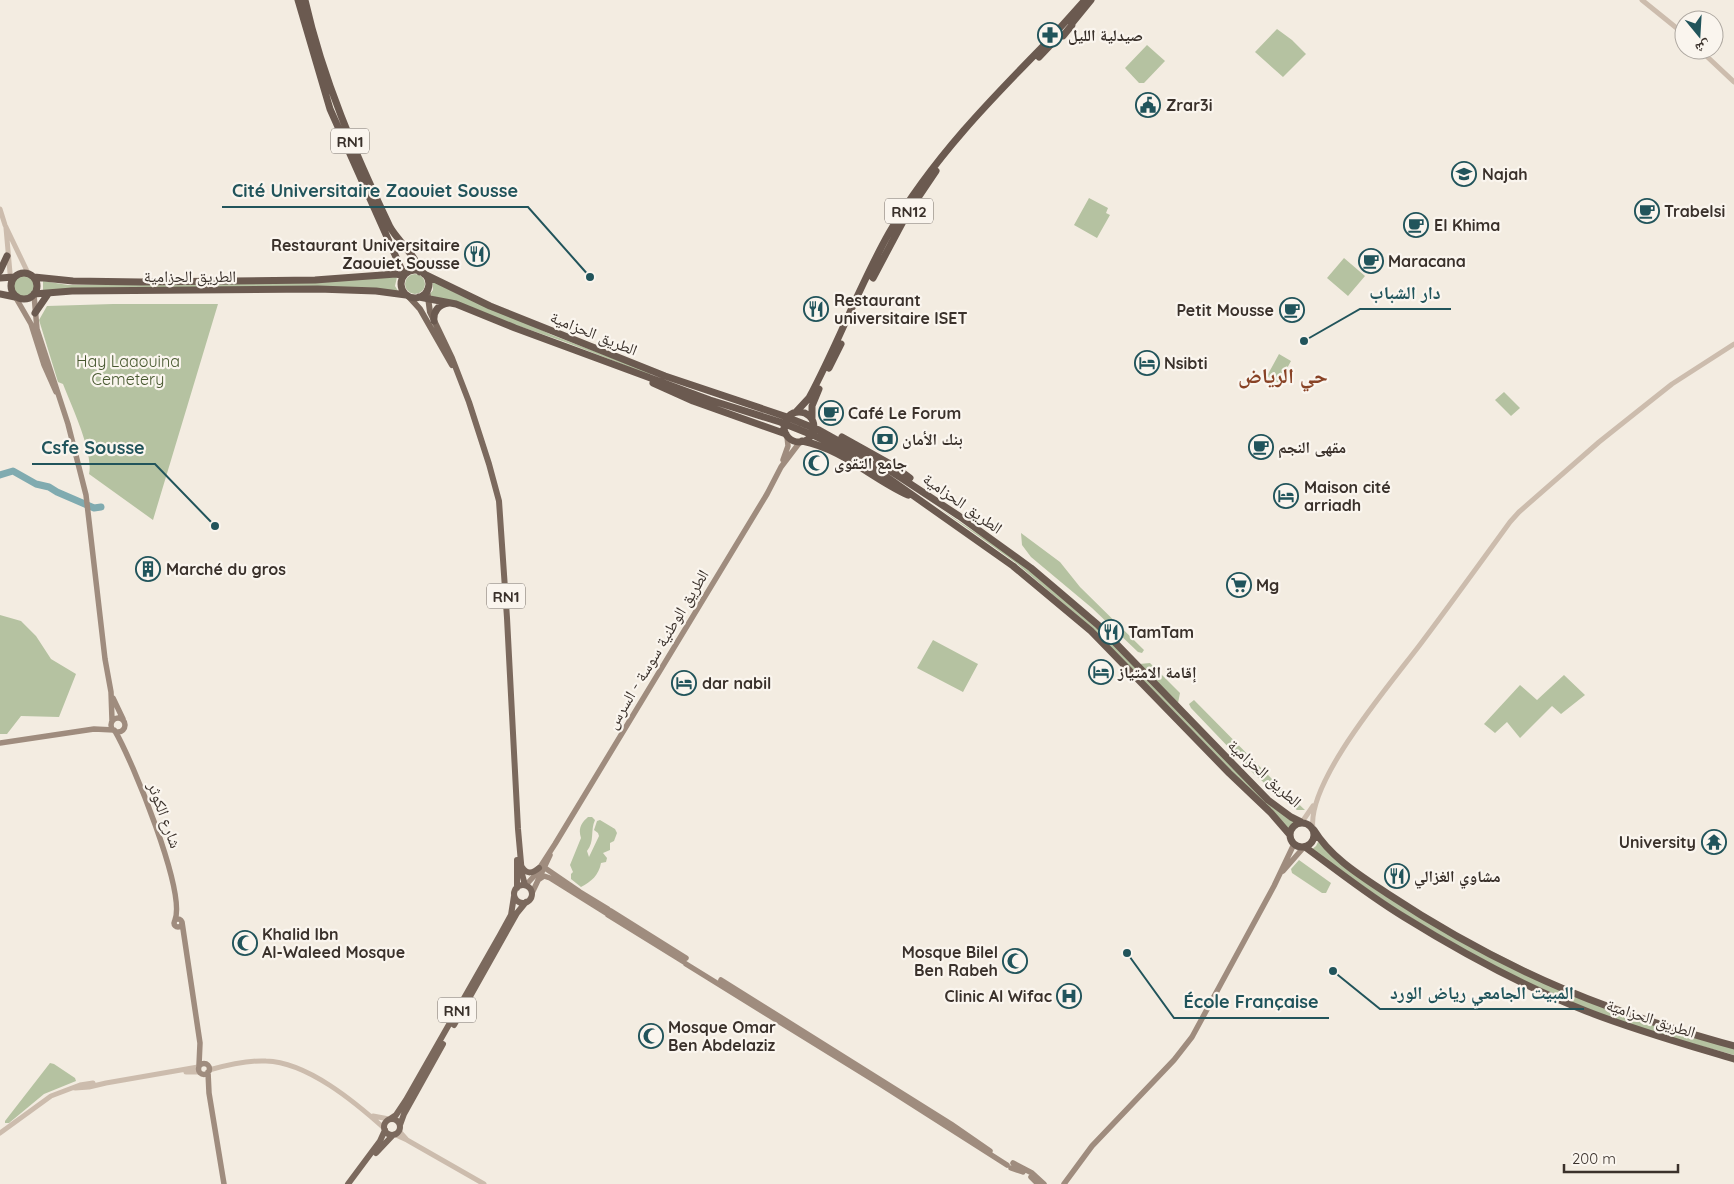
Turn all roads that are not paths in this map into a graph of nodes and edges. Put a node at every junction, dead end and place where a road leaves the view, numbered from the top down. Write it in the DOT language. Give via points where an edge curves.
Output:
graph roads {
  1 [pos="298,0"];
  2 [pos="305,0"];
  3 [pos="1085,0"];
  4 [pos="1091,0"];
  5 [pos="1642,0"];
  6 [pos="1070,21"];
  7 [pos="1674,26"];
  8 [pos="1058,34"];
  9 [pos="1711,60"];
  10 [pos="1734,82"];
  11 [pos="0,209"];
  12 [pos="6,225"];
  13 [pos="7,256"];
  14 [pos="396,259"];
  15 [pos="0,271"];
  16 [pos="422,273"];
  17 [pos="31,275"];
  18 [pos="388,275"];
  19 [pos="404,276"];
  20 [pos="0,278"];
  21 [pos="11,279"];
  22 [pos="427,290"];
  23 [pos="0,294"];
  24 [pos="48,294"];
  25 [pos="34,295"];
  26 [pos="408,296"];
  27 [pos="16,297"];
  28 [pos="419,297"];
  29 [pos="427,298"];
  30 [pos="450,303"];
  31 [pos="35,313"];
  32 [pos="434,321"];
  33 [pos="1734,344"];
  34 [pos="629,361"];
  35 [pos="626,369"];
  36 [pos="456,370"];
  37 [pos="58,396"];
  38 [pos="747,407"];
  39 [pos="794,413"];
  40 [pos="812,420"];
  41 [pos="786,435"];
  42 [pos="801,441"];
  43 [pos="781,467"];
  44 [pos="878,467"];
  45 [pos="926,494"];
  46 [pos="922,502"];
  47 [pos="111,692"];
  48 [pos="123,719"];
  49 [pos="112,721"];
  50 [pos="125,728"];
  51 [pos="94,729"];
  52 [pos="114,731"];
  53 [pos="0,743"];
  54 [pos="126,751"];
  55 [pos="1316,801"];
  56 [pos="1302,822"];
  57 [pos="518,829"];
  58 [pos="1314,829"];
  59 [pos="1290,835"];
  60 [pos="1294,844"];
  61 [pos="1304,847"];
  62 [pos="521,863"];
  63 [pos="542,868"];
  64 [pos="1279,877"];
  65 [pos="538,880"];
  66 [pos="525,885"];
  67 [pos="517,888"];
  68 [pos="174,891"];
  69 [pos="532,893"];
  70 [pos="514,896"];
  71 [pos="526,902"];
  72 [pos="608,912"];
  73 [pos="182,922"];
  74 [pos="175,923"];
  75 [pos="183,940"];
  76 [pos="200,1044"];
  77 [pos="1734,1046"];
  78 [pos="1734,1059"];
  79 [pos="208,1068"];
  80 [pos="199,1070"];
  81 [pos="78,1078"];
  82 [pos="76,1087"];
  83 [pos="208,1093"];
  84 [pos="368,1114"];
  85 [pos="390,1119"];
  86 [pos="385,1129"];
  87 [pos="397,1131"];
  88 [pos="0,1134"];
  89 [pos="1010,1164"];
  90 [pos="224,1184"];
  91 [pos="348,1184"];
  92 [pos="353,1184"];
  93 [pos="484,1184"];
  94 [pos="1038,1184"];
  95 [pos="1044,1184"];
  96 [pos="1064,1184"];
  1 -- 14 [label="highway, RN1" via="330,110"];
  2 -- 16 [label="highway, RN1" via="326,77 346,130 394,235"];
  3 -- 6 [label="highway, RN12"];
  4 -- 6 [label="highway, RN12"];
  5 -- 7 [label="street"];
  6 -- 8 [label="highway, RN12"];
  8 -- 39 [label="highway, RN12" via="972,120 919,185 883,245 810,398"];
  8 -- 40 [label="highway, RN12" via="958,143 918,197 885,253 815,397"];
  9 -- 10 [label="street"];
  11 -- 12 [label="street"];
  12 -- 13 [label="street"];
  12 -- 17 [label="street"];
  13 -- 15 [label="highway"];
  13 -- 21 [label="street"];
  14 -- 18 [label="highway" via="395,268"];
  14 -- 19 [label="highway, RN1"];
  16 -- 19 [label="highway" via="410,272"];
  16 -- 22 [label="highway, RN1" via="428,282"];
  16 -- 34 [label="highway, الطريق الحزامية" via="490,306"];
  17 -- 18 [label="highway, الطريق الحزامية" via="73,281 141,282 315,280"];
  17 -- 21 [label="highway, الطريق الحزامية" via="20,273"];
  17 -- 25 [label="highway" via="37,288"];
  18 -- 19 [label="highway, الطريق الحزامية"];
  19 -- 26 [label="highway, RN1" via="401,284"];
  20 -- 21 [label="highway, الطريق الحزامية"];
  21 -- 27 [label="highway"];
  22 -- 28 [label="highway"];
  22 -- 29 [label="main road, RN1"];
  23 -- 27 [label="highway, الطريق الحزامية"];
  24 -- 25 [label="highway, الطريق الحزامية"];
  24 -- 26 [label="highway, الطريق الحزامية" via="72,291 318,289 376,291"];
  24 -- 31 [label="highway"];
  25 -- 27 [label="highway, الطريق الحزامية" via="26,299"];
  25 -- 31 [label="main road"];
  26 -- 28 [label="highway"];
  26 -- 36 [label="main road, RN1" via="420,309"];
  27 -- 37 [label="main road" via="31,324"];
  28 -- 29 [label="highway, الطريق الحزامية"];
  29 -- 30 [label="highway, الطريق الحزامية"];
  29 -- 32 [label="main road, RN1"];
  30 -- 32 [label="highway" via="438,308"];
  30 -- 35 [label="highway, الطريق الحزامية"];
  31 -- 37 [label="main road"];
  32 -- 36 [label="main road, RN1"];
  33 -- 55 [label="street" via="1672,384 1519,512 1364,717 1342,750"];
  34 -- 38 [label="highway, الطريق الحزامية"];
  34 -- 39 [label="highway" via="776,410"];
  35 -- 38 [label="highway, الطريق الحزامية" via="710,400"];
  35 -- 41 [label="highway" via="680,395"];
  36 -- 57 [label="main road, RN1" via="481,437 499,501"];
  37 -- 47 [label="main road" via="86,495"];
  38 -- 44 [label="highway, الطريق الحزامية" via="819,430"];
  39 -- 40 [label="highway" via="805,413"];
  39 -- 41 [label="highway, RN12" via="785,420"];
  40 -- 42 [label="highway, RN12" via="813,431"];
  40 -- 45 [label="highway" via="894,466 915,481"];
  41 -- 42 [label="highway"];
  41 -- 43 [label="main road, الطريق الوطنية سوسة - السرس / RN12" via="788,446"];
  42 -- 43 [label="main road, الطريق الوطنية سوسة - السرس / RN12"];
  42 -- 46 [label="highway" via="838,454"];
  43 -- 63 [label="main road, الطريق الوطنية سوسة - السرس / RN12"];
  44 -- 45 [label="highway, الطريق الحزامية"];
  44 -- 46 [label="highway, الطريق الحزامية"];
  45 -- 56 [label="highway, الطريق الحزامية" via="1017,557 1071,601 1264,796"];
  46 -- 59 [label="highway, الطريق الحزامية" via="1013,566 1091,631"];
  47 -- 48 [label="main road"];
  47 -- 49 [label="main road"];
  48 -- 49 [label="main road"];
  48 -- 50 [label="main road"];
  49 -- 51 [label="main road"];
  49 -- 52 [label="main road"];
  50 -- 52 [label="main road"];
  50 -- 54 [label="main road"];
  51 -- 52 [label="main road"];
  51 -- 53 [label="main road"];
  52 -- 54 [label="main road"];
  54 -- 68 [label="main road, شارع الكوثر" via="160,835"];
  55 -- 56 [label="street"];
  55 -- 58 [label="street"];
  56 -- 58 [label="highway, الطريق الحزامية"];
  56 -- 59 [label="highway, الطريق الحزامية" via="1292,828"];
  57 -- 62 [label="main road, RN1"];
  57 -- 67 [label="main road, RN1"];
  58 -- 61 [label="highway" via="1313,841"];
  58 -- 77 [label="highway, الطريق الحزامية" via="1325,847 1372,883 1503,960 1607,1006"];
  59 -- 60 [label="highway, الطريق الحزامية"];
  60 -- 61 [label="highway, الطريق الحزامية"];
  60 -- 64 [label="main road"];
  61 -- 64 [label="main road"];
  61 -- 78 [label="highway, الطريق الحزامية" via="1404,918 1502,973 1620,1024"];
  62 -- 63 [label="main road" via="527,872"];
  62 -- 66 [label="main road, RN1"];
  63 -- 65 [label="main road, الطريق الوطنية سوسة - السرس / RN12"];
  63 -- 66 [label="main road, الطريق الوطنية سوسة - السرس / RN12"];
  63 -- 72 [label="main road"];
  64 -- 96 [label="main road" via="1192,1037 1092,1146"];
  65 -- 69 [label="main road, الطريق الوطنية سوسة - السرس / RN12"];
  65 -- 72 [label="main road" via="544,876 550,878"];
  66 -- 67 [label="main road"];
  66 -- 69 [label="main road"];
  67 -- 70 [label="main road, RN1"];
  68 -- 73 [label="main road, شارع الكوثر"];
  68 -- 74 [label="main road, شارع الكوثر"];
  69 -- 71 [label="main road, RN1"];
  70 -- 71 [label="main road" via="518,901"];
  70 -- 85 [label="main road, RN1" via="507,923 406,1100"];
  71 -- 87 [label="main road, RN1" via="452,1028"];
  72 -- 89 [label="main road" via="951,1124"];
  73 -- 74 [label="main road" via="178,919"];
  73 -- 75 [label="main road, شارع الكوثر"];
  74 -- 75 [label="main road, شارع الكوثر"];
  75 -- 76 [label="main road, شارع الكوثر"];
  76 -- 79 [label="main road, شارع الكوثر"];
  76 -- 80 [label="main road, شارع الكوثر"];
  79 -- 80 [label="main road"];
  79 -- 80 [label="main road" via="203,1063"];
  79 -- 83 [label="main road, شارع الكوثر"];
  79 -- 84 [label="street" via="257,1060 294,1066"];
  80 -- 82 [label="street"];
  80 -- 83 [label="main road"];
  81 -- 82 [label="street"];
  82 -- 88 [label="street" via="46,1098"];
  83 -- 90 [label="main road"];
  84 -- 85 [label="street"];
  84 -- 86 [label="street"];
  85 -- 86 [label="main road, RN1" via="385,1123"];
  85 -- 87 [label="main road" via="398,1120"];
  86 -- 87 [label="main road" via="388,1133"];
  86 -- 91 [label="main road, RN1" via="380,1141"];
  87 -- 92 [label="main road, RN1"];
  87 -- 93 [label="street"];
  89 -- 94 [label="main road"];
  89 -- 95 [label="main road" via="1032,1173"];
}
